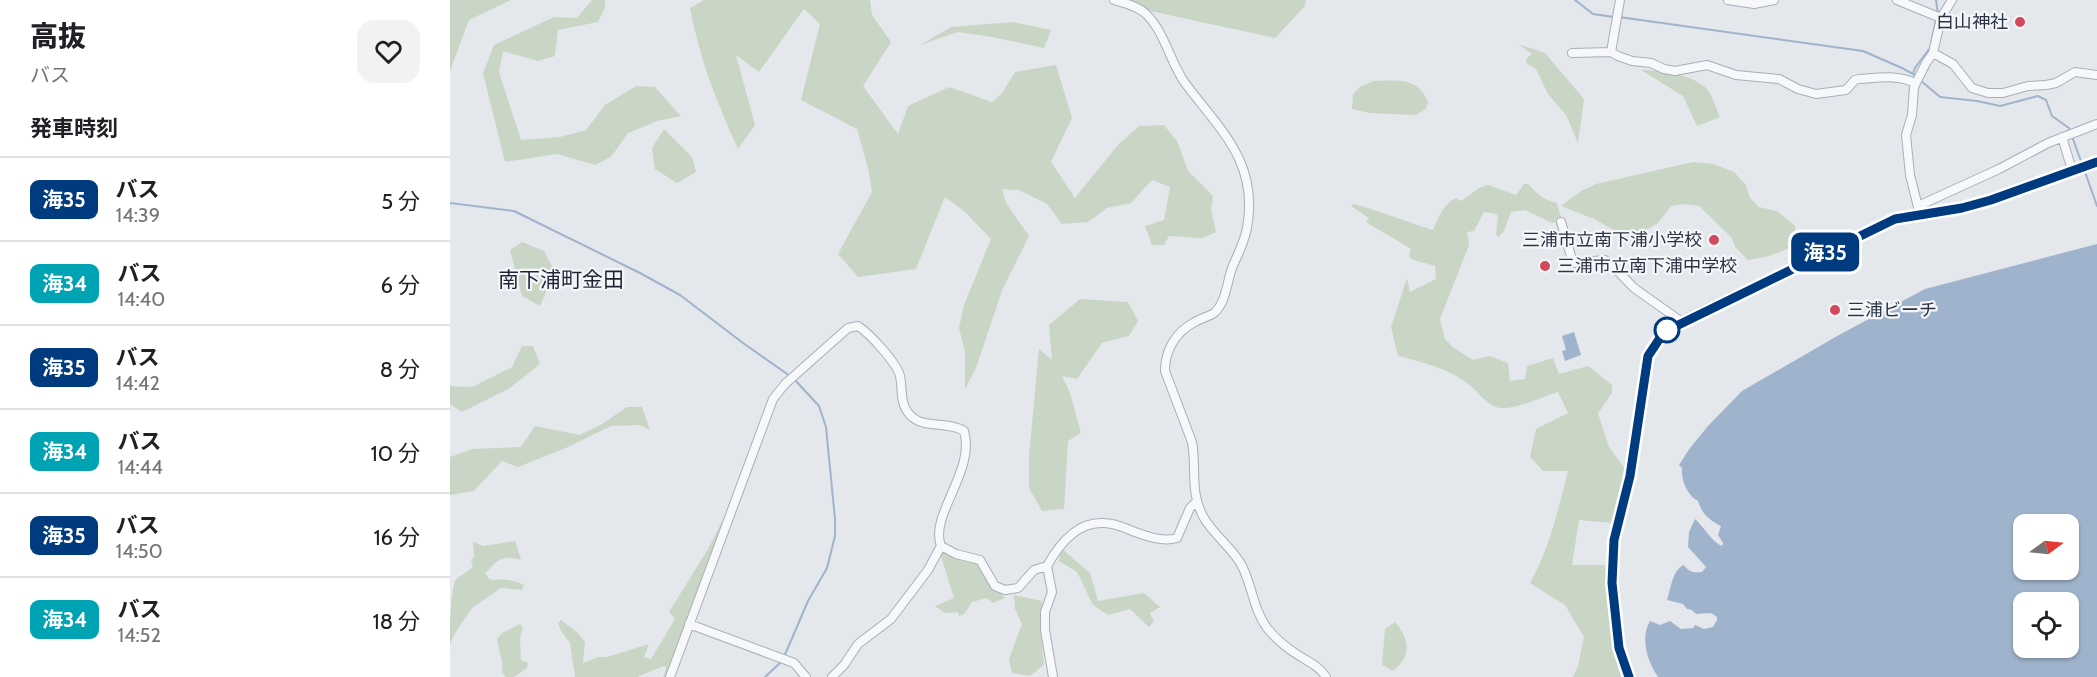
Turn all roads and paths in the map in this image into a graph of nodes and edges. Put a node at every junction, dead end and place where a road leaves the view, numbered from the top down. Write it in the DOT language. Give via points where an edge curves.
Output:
graph roads {
  1 [pos="1114,0"];
  2 [pos="1620,0"];
  3 [pos="1728,0"];
  4 [pos="1774,0"];
  5 [pos="1897,0"];
  6 [pos="1952,0"];
  7 [pos="1938,17"];
  8 [pos="1611,52"];
  9 [pos="1572,53"];
  10 [pos="1933,53"];
  11 [pos="2097,75"];
  12 [pos="1915,83"];
  13 [pos="2097,124"];
  14 [pos="2064,136"];
  15 [pos="2093,163"];
  16 [pos="2075,169"];
  17 [pos="1919,210"];
  18 [pos="1561,222"];
  19 [pos="1682,322"];
  20 [pos="1197,501"];
  21 [pos="941,546"];
  22 [pos="1047,566"];
  23 [pos="689,624"];
  24 [pos="670,677"];
  25 [pos="807,677"];
  26 [pos="832,677"];
  27 [pos="1053,677"];
  28 [pos="1326,677"];
  29 [pos="1629,677"];
  1 -- 20 [label="street" via="1148,15 1183,80 1238,153 1246,186 1248,214 1244,237 1217,309 1178,334 1165,359 1165,371 1192,442"];
  2 -- 8 [label="street"];
  3 -- 4 [label="street" via="1754,4"];
  5 -- 7 [label="street"];
  6 -- 7 [label="street"];
  7 -- 10 [label="street"];
  8 -- 9 [label="street"];
  8 -- 12 [label="street" via="1669,70 1707,65 1736,75 1779,79 1816,94 1846,90 1859,79 1898,77"];
  10 -- 11 [label="street" via="1953,64 1972,88 1988,93 2056,83 2075,72"];
  10 -- 12 [label="street"];
  12 -- 17 [label="street" via="1905,141"];
  13 -- 14 [label="street"];
  14 -- 16 [label="street"];
  14 -- 17 [label="street"];
  15 -- 16 [label="main road"];
  16 -- 17 [label="main road" via="1962,208"];
  17 -- 19 [label="main road"];
  18 -- 19 [label="street" via="1573,263 1605,260 1634,288"];
  19 -- 29 [label="main road" via="1664,332 1648,356 1630,476 1614,540 1612,583 1619,648"];
  20 -- 22 [label="street" via="1190,507 1177,538 1162,539 1108,523 1095,523 1063,541"];
  20 -- 28 [label="street" via="1210,528 1242,566 1268,628"];
  21 -- 22 [label="street" via="980,560 995,586 1005,590 1018,588 1034,570"];
  21 -- 23 [label="street" via="944,512 963,467 964,431 912,417 902,401 895,365 858,326 848,328 773,399"];
  21 -- 26 [label="street" via="891,619 858,644"];
  22 -- 27 [label="street" via="1052,592 1045,612 1045,630"];
  23 -- 24 [label="street"];
  23 -- 25 [label="street" via="783,658"];
}
